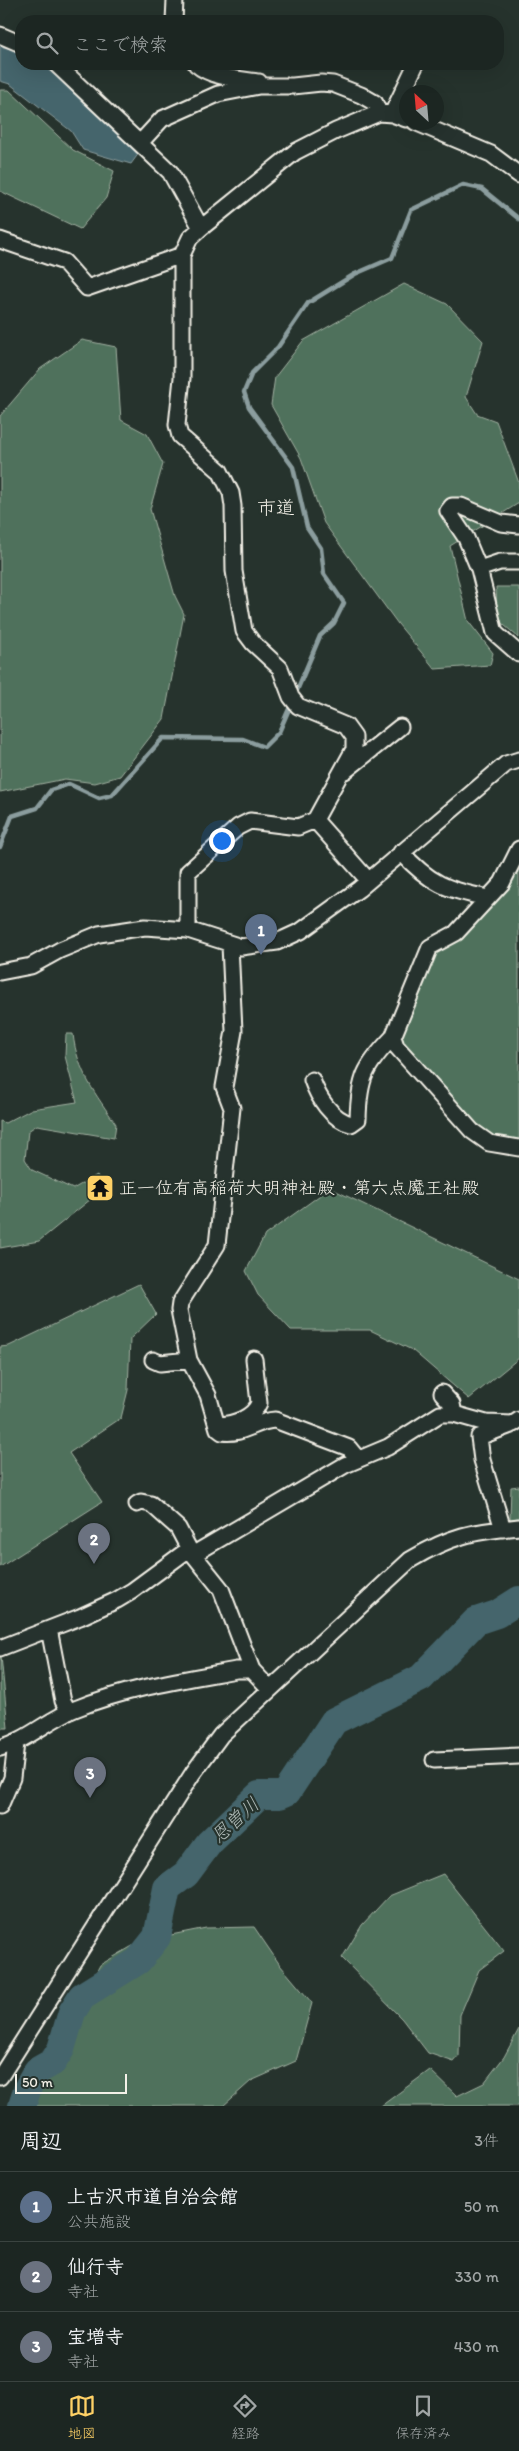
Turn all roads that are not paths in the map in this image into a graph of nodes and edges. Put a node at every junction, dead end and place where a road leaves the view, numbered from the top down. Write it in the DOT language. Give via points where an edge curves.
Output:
graph roads {
  1 [pos="175,0"];
  2 [pos="174,15"];
  3 [pos="0,35"];
  4 [pos="15,41"];
  5 [pos="62,70"];
  6 [pos="208,70"];
  7 [pos="413,70"];
  8 [pos="259,86"];
  9 [pos="392,115"];
  10 [pos="434,130"];
  11 [pos="140,143"];
  12 [pos="519,175"];
  13 [pos="201,228"];
  14 [pos="0,240"];
  15 [pos="182,254"];
  16 [pos="519,525"];
  17 [pos="519,562"];
  18 [pos="479,569"];
  19 [pos="519,654"];
  20 [pos="400,727"];
  21 [pos="519,760"];
  22 [pos="338,777"];
  23 [pos="315,820"];
  24 [pos="519,849"];
  25 [pos="401,852"];
  26 [pos="368,880"];
  27 [pos="488,898"];
  28 [pos="188,930"];
  29 [pos="230,944"];
  30 [pos="0,972"];
  31 [pos="393,1037"];
  32 [pos="312,1080"];
  33 [pos="519,1148"];
  34 [pos="254,1359"];
  35 [pos="153,1360"];
  36 [pos="189,1360"];
  37 [pos="442,1393"];
  38 [pos="454,1414"];
  39 [pos="516,1422"];
  40 [pos="216,1428"];
  41 [pos="358,1459"];
  42 [pos="137,1504"];
  43 [pos="519,1527"];
  44 [pos="502,1529"];
  45 [pos="192,1552"];
  46 [pos="49,1629"];
  47 [pos="0,1648"];
  48 [pos="252,1670"];
  49 [pos="270,1688"];
  50 [pos="69,1712"];
  51 [pos="16,1743"];
  52 [pos="0,1748"];
  53 [pos="519,1756"];
  54 [pos="434,1760"];
  55 [pos="0,1806"];
  56 [pos="0,2078"];
  1 -- 2 [label="street"];
  3 -- 4 [label="street"];
  5 -- 11 [label="street"];
  6 -- 8 [label="street" via="259,82"];
  7 -- 9 [label="street"];
  8 -- 9 [label="street" via="333,84 361,95"];
  8 -- 11 [label="street" via="218,94 162,119"];
  9 -- 13 [label="street" via="336,130 295,152"];
  10 -- 12 [label="street" via="491,154"];
  11 -- 13 [label="street" via="170,172"];
  13 -- 15 [label="street" via="190,238"];
  14 -- 15 [label="street" via="64,262 87,288"];
  15 -- 22 [label="street" via="182,378 177,425 180,436 220,471 231,493 234,571 244,631 280,668 295,702 346,726 354,736 354,749"];
  16 -- 18 [label="street" via="501,523 461,506 452,506 448,511 466,538"];
  17 -- 18 [label="street" via="500,562"];
  18 -- 19 [label="street" via="495,633"];
  20 -- 22 [label="street"];
  21 -- 25 [label="street" via="506,764"];
  22 -- 23 [label="street"];
  23 -- 26 [label="street"];
  23 -- 28 [label="street" via="298,827 250,822 238,827 188,872"];
  24 -- 27 [label="street" via="502,883"];
  25 -- 26 [label="street"];
  25 -- 27 [label="street" via="434,882 455,892"];
  26 -- 29 [label="street" via="301,931 266,945 241,947"];
  27 -- 31 [label="street" via="456,933 430,947"];
  28 -- 29 [label="street"];
  28 -- 30 [label="street" via="144,928 99,934 31,966"];
  29 -- 36 [label="street" via="234,1031 224,1087 232,1108 217,1245 180,1304"];
  31 -- 32 [label="street" via="372,1058 359,1090 358,1118 350,1124 336,1116 318,1098"];
  31 -- 33 [label="street" via="396,1046 472,1131 489,1143"];
  34 -- 40 [label="street" via="257,1409 238,1422"];
  35 -- 36 [label="street" via="160,1363"];
  36 -- 40 [label="street" via="208,1395"];
  37 -- 38 [label="street" via="452,1404"];
  38 -- 39 [label="street" via="486,1423"];
  38 -- 41 [label="street" via="440,1414 388,1447"];
  39 -- 44 [label="street" via="479,1437 482,1460"];
  40 -- 41 [label="street" via="234,1434 275,1420 349,1448"];
  41 -- 45 [label="street"];
  42 -- 45 [label="street" via="151,1504 178,1528"];
  43 -- 44 [label="street"];
  44 -- 49 [label="street" via="477,1531 453,1538 410,1560"];
  45 -- 46 [label="street" via="132,1591"];
  45 -- 48 [label="street" via="221,1589"];
  46 -- 47 [label="street"];
  46 -- 50 [label="street" via="63,1701"];
  48 -- 49 [label="street"];
  48 -- 50 [label="street" via="125,1690"];
  49 -- 56 [label="street" via="221,1735 194,1773"];
  50 -- 51 [label="street"];
  51 -- 52 [label="street"];
  51 -- 55 [label="street" via="12,1778"];
  53 -- 54 [label="street"];
}
